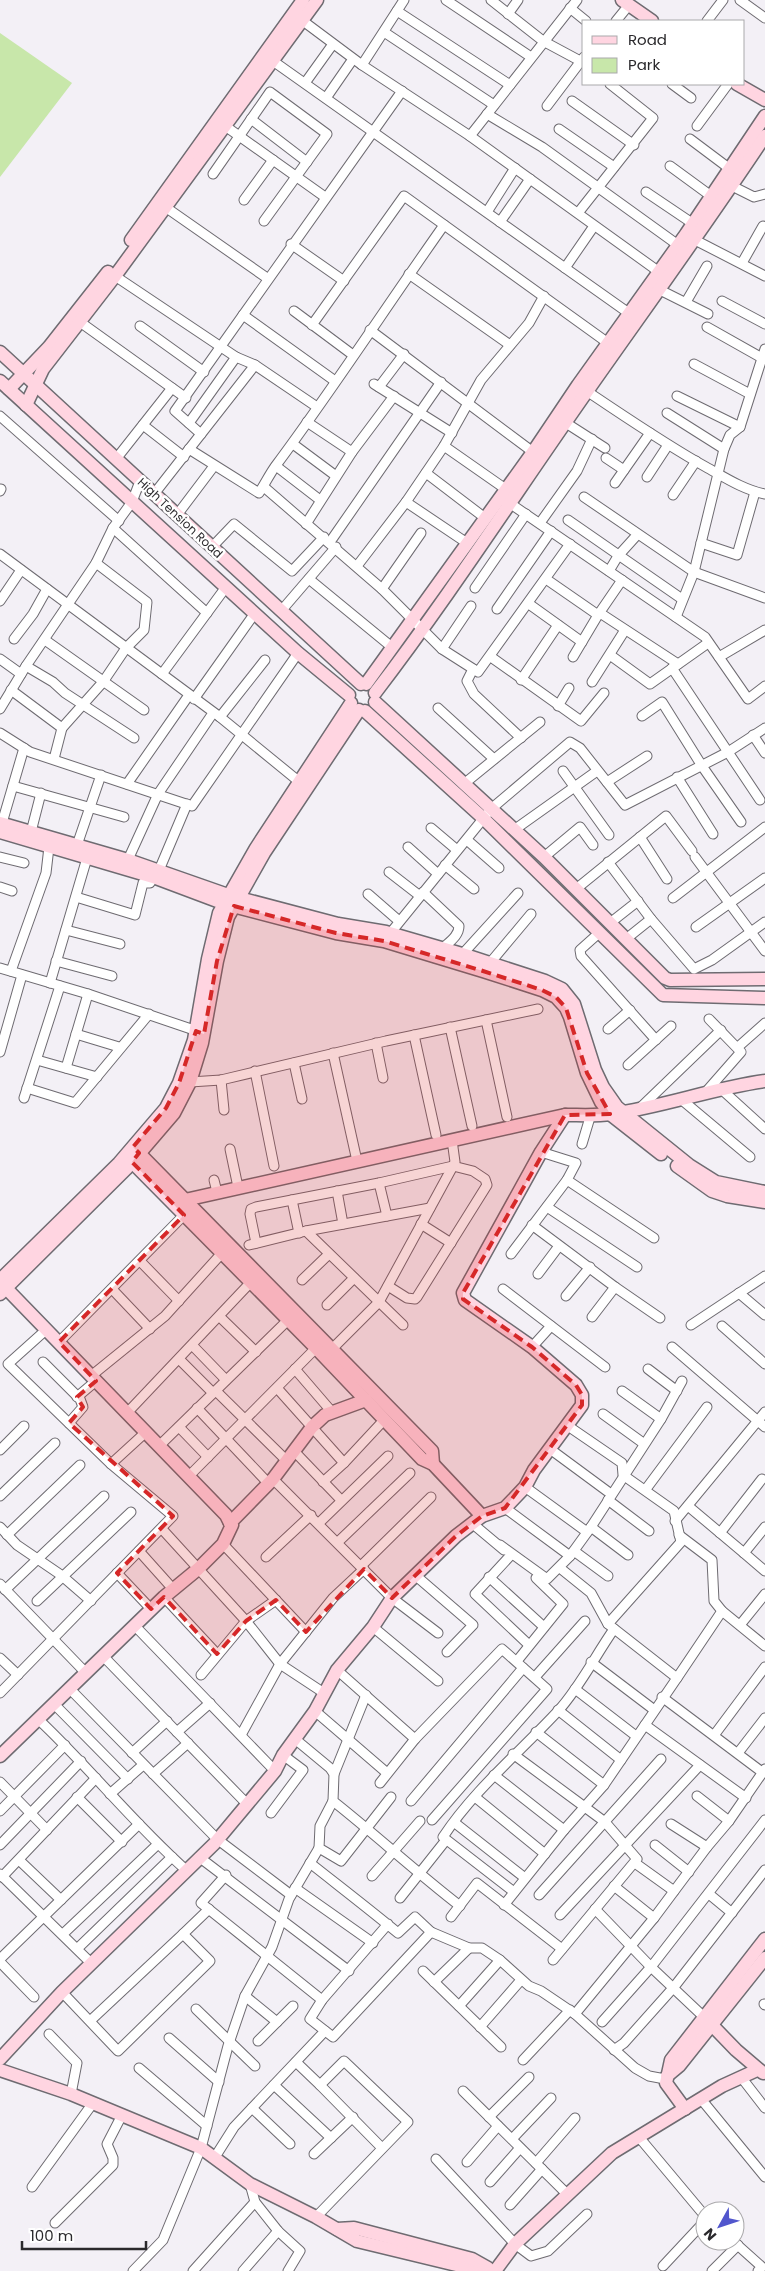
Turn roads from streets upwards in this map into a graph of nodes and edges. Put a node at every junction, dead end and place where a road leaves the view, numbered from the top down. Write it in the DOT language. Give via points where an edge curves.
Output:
graph roads {
  1 [pos="303,0"];
  2 [pos="317,0"];
  3 [pos="404,0"];
  4 [pos="446,0"];
  5 [pos="491,0"];
  6 [pos="518,0"];
  7 [pos="577,0"];
  8 [pos="723,0"];
  9 [pos="740,0"];
  10 [pos="625,3"];
  11 [pos="570,8"];
  12 [pos="397,11"];
  13 [pos="508,14"];
  14 [pos="298,17"];
  15 [pos="765,18"];
  16 [pos="585,20"];
  17 [pos="616,20"];
  18 [pos="650,20"];
  19 [pos="708,20"];
  20 [pos="384,32"];
  21 [pos="543,41"];
  22 [pos="333,44"];
  23 [pos="531,56"];
  24 [pos="353,59"];
  25 [pos="582,60"];
  26 [pos="273,61"];
  27 [pos="582,61"];
  28 [pos="362,65"];
  29 [pos="305,83"];
  30 [pos="510,85"];
  31 [pos="611,85"];
  32 [pos="673,85"];
  33 [pos="727,85"];
  34 [pos="739,85"];
  35 [pos="402,91"];
  36 [pos="326,98"];
  37 [pos="691,98"];
  38 [pos="765,100"];
  39 [pos="572,101"];
  40 [pos="494,105"];
  41 [pos="547,106"];
  42 [pos="487,114"];
  43 [pos="765,116"];
  44 [pos="251,119"];
  45 [pos="220,123"];
  46 [pos="696,126"];
  47 [pos="559,128"];
  48 [pos="373,131"];
  49 [pos="470,136"];
  50 [pos="765,136"];
  51 [pos="240,137"];
  52 [pos="690,139"];
  53 [pos="634,145"];
  54 [pos="273,160"];
  55 [pos="307,162"];
  56 [pos="670,166"];
  57 [pos="614,167"];
  58 [pos="515,168"];
  59 [pos="730,169"];
  60 [pos="213,174"];
  61 [pos="296,178"];
  62 [pos="530,179"];
  63 [pos="732,186"];
  64 [pos="598,188"];
  65 [pos="646,192"];
  66 [pos="765,194"];
  67 [pos="711,196"];
  68 [pos="325,197"];
  69 [pos="244,200"];
  70 [pos="162,205"];
  71 [pos="487,212"];
  72 [pos="578,214"];
  73 [pos="264,221"];
  74 [pos="500,222"];
  75 [pos="692,223"];
  76 [pos="444,225"];
  77 [pos="594,226"];
  78 [pos="763,226"];
  79 [pos="695,240"];
  80 [pos="291,244"];
  81 [pos="678,245"];
  82 [pos="742,263"];
  83 [pos="707,266"];
  84 [pos="565,268"];
  85 [pos="410,274"];
  86 [pos="664,275"];
  87 [pos="115,276"];
  88 [pos="765,276"];
  89 [pos="267,278"];
  90 [pos="344,281"];
  91 [pos="660,290"];
  92 [pos="544,296"];
  93 [pos="722,301"];
  94 [pos="686,302"];
  95 [pos="294,311"];
  96 [pos="630,314"];
  97 [pos="708,314"];
  98 [pos="243,315"];
  99 [pos="80,322"];
  100 [pos="765,324"];
  101 [pos="312,325"];
  102 [pos="140,326"];
  103 [pos="707,327"];
  104 [pos="370,330"];
  105 [pos="608,343"];
  106 [pos="510,345"];
  107 [pos="222,347"];
  108 [pos="0,352"];
  109 [pos="404,354"];
  110 [pos="353,355"];
  111 [pos="764,355"];
  112 [pos="236,357"];
  113 [pos="694,364"];
  114 [pos="255,365"];
  115 [pos="204,372"];
  116 [pos="24,374"];
  117 [pos="335,381"];
  118 [pos="441,382"];
  119 [pos="36,384"];
  120 [pos="4,385"];
  121 [pos="172,388"];
  122 [pos="583,388"];
  123 [pos="750,394"];
  124 [pos="394,396"];
  125 [pos="677,396"];
  126 [pos="186,398"];
  127 [pos="469,404"];
  128 [pos="26,405"];
  129 [pos="317,407"];
  130 [pos="418,412"];
  131 [pos="667,413"];
  132 [pos="0,416"];
  133 [pos="307,422"];
  134 [pos="189,423"];
  135 [pos="566,423"];
  136 [pos="143,425"];
  137 [pos="740,427"];
  138 [pos="650,433"];
  139 [pos="201,434"];
  140 [pos="452,434"];
  141 [pos="592,439"];
  142 [pos="293,444"];
  143 [pos="668,445"];
  144 [pos="444,446"];
  145 [pos="605,448"];
  146 [pos="190,449"];
  147 [pos="724,449"];
  148 [pos="352,452"];
  149 [pos="533,452"];
  150 [pos="184,457"];
  151 [pos="606,458"];
  152 [pos="116,459"];
  153 [pos="696,461"];
  154 [pos="214,466"];
  155 [pos="276,466"];
  156 [pos="624,470"];
  157 [pos="426,473"];
  158 [pos="718,474"];
  159 [pos="336,476"];
  160 [pos="647,477"];
  161 [pos="140,481"];
  162 [pos="615,483"];
  163 [pos="264,487"];
  164 [pos="755,492"];
  165 [pos="154,494"];
  166 [pos="765,494"];
  167 [pos="673,496"];
  168 [pos="506,497"];
  169 [pos="584,497"];
  170 [pos="320,500"];
  171 [pos="132,502"];
  172 [pos="406,502"];
  173 [pos="526,514"];
  174 [pos="177,515"];
  175 [pos="485,518"];
  176 [pos="568,520"];
  177 [pos="540,523"];
  178 [pos="116,524"];
  179 [pos="306,524"];
  180 [pos="551,531"];
  181 [pos="420,533"];
  182 [pos="637,534"];
  183 [pos="330,542"];
  184 [pos="467,543"];
  185 [pos="701,543"];
  186 [pos="570,544"];
  187 [pos="212,547"];
  188 [pos="0,554"];
  189 [pos="618,556"];
  190 [pos="96,563"];
  191 [pos="357,566"];
  192 [pos="21,570"];
  193 [pos="609,571"];
  194 [pos="694,572"];
  195 [pos="309,579"];
  196 [pos="546,579"];
  197 [pos="622,580"];
  198 [pos="226,587"];
  199 [pos="47,588"];
  200 [pos="475,588"];
  201 [pos="382,589"];
  202 [pos="765,598"];
  203 [pos="682,599"];
  204 [pos="0,600"];
  205 [pos="68,604"];
  206 [pos="529,604"];
  207 [pos="471,606"];
  208 [pos="497,609"];
  209 [pos="282,611"];
  210 [pos="207,613"];
  211 [pos="255,613"];
  212 [pos="599,614"];
  213 [pos="676,617"];
  214 [pos="413,620"];
  215 [pos="558,624"];
  216 [pos="625,630"];
  217 [pos="765,630"];
  218 [pos="422,631"];
  219 [pos="14,639"];
  220 [pos="46,640"];
  221 [pos="582,642"];
  222 [pos="708,643"];
  223 [pos="126,648"];
  224 [pos="393,648"];
  225 [pos="442,648"];
  226 [pos="298,653"];
  227 [pos="610,655"];
  228 [pos="490,657"];
  229 [pos="573,657"];
  230 [pos="719,657"];
  231 [pos="0,659"];
  232 [pos="265,660"];
  233 [pos="26,666"];
  234 [pos="675,666"];
  235 [pos="473,670"];
  236 [pos="21,674"];
  237 [pos="162,674"];
  238 [pos="521,680"];
  239 [pos="103,682"];
  240 [pos="592,682"];
  241 [pos="364,684"];
  242 [pos="765,686"];
  243 [pos="569,688"];
  244 [pos="11,690"];
  245 [pos="604,693"];
  246 [pos="192,697"];
  247 [pos="375,698"];
  248 [pos="85,704"];
  249 [pos="356,705"];
  250 [pos="558,706"];
  251 [pos="438,708"];
  252 [pos="0,709"];
  253 [pos="144,710"];
  254 [pos="217,715"];
  255 [pos="642,716"];
  256 [pos="540,722"];
  257 [pos="62,728"];
  258 [pos="765,728"];
  259 [pos="241,734"];
  260 [pos="1,735"];
  261 [pos="753,735"];
  262 [pos="134,738"];
  263 [pos="521,738"];
  264 [pos="24,748"];
  265 [pos="728,752"];
  266 [pos="765,753"];
  267 [pos="647,756"];
  268 [pos="54,759"];
  269 [pos="494,759"];
  270 [pos="702,766"];
  271 [pos="563,771"];
  272 [pos="597,771"];
  273 [pos="100,775"];
  274 [pos="677,777"];
  275 [pos="606,782"];
  276 [pos="465,783"];
  277 [pos="127,784"];
  278 [pos="303,785"];
  279 [pos="13,786"];
  280 [pos="574,788"];
  281 [pos="41,793"];
  282 [pos="158,794"];
  283 [pos="760,800"];
  284 [pos="187,804"];
  285 [pos="89,808"];
  286 [pos="487,814"];
  287 [pos="124,817"];
  288 [pos="741,822"];
  289 [pos="1,826"];
  290 [pos="765,827"];
  291 [pos="431,828"];
  292 [pos="514,830"];
  293 [pos="31,832"];
  294 [pos="713,834"];
  295 [pos="609,835"];
  296 [pos="640,837"];
  297 [pos="466,840"];
  298 [pos="593,845"];
  299 [pos="49,847"];
  300 [pos="408,847"];
  301 [pos="75,850"];
  302 [pos="458,850"];
  303 [pos="0,857"];
  304 [pos="544,857"];
  305 [pos="87,858"];
  306 [pos="608,862"];
  307 [pos="24,863"];
  308 [pos="126,864"];
  309 [pos="445,865"];
  310 [pos="499,868"];
  311 [pos="389,872"];
  312 [pos="707,873"];
  313 [pos="438,874"];
  314 [pos="156,875"];
  315 [pos="765,878"];
  316 [pos="667,879"];
  317 [pos="0,887"];
  318 [pos="474,889"];
  319 [pos="576,889"];
  320 [pos="12,891"];
  321 [pos="518,893"];
  322 [pos="368,894"];
  323 [pos="422,894"];
  324 [pos="76,897"];
  325 [pos="673,898"];
  326 [pos="587,900"];
  327 [pos="232,901"];
  328 [pos="638,901"];
  329 [pos="730,903"];
  330 [pos="577,910"];
  331 [pos="530,914"];
  332 [pos="652,919"];
  333 [pos="399,921"];
  334 [pos="765,922"];
  335 [pos="610,923"];
  336 [pos="696,927"];
  337 [pos="66,930"];
  338 [pos="750,932"];
  339 [pos="599,933"];
  340 [pos="631,935"];
  341 [pos="387,937"];
  342 [pos="120,944"];
  343 [pos="442,949"];
  344 [pos="765,951"];
  345 [pos="459,958"];
  346 [pos="56,961"];
  347 [pos="490,963"];
  348 [pos="3,971"];
  349 [pos="22,975"];
  350 [pos="112,976"];
  351 [pos="765,979"];
  352 [pos="50,983"];
  353 [pos="60,986"];
  354 [pos="88,994"];
  355 [pos="765,998"];
  356 [pos="538,1009"];
  357 [pos="630,1010"];
  358 [pos="149,1014"];
  359 [pos="709,1019"];
  360 [pos="486,1020"];
  361 [pos="765,1023"];
  362 [pos="671,1026"];
  363 [pos="450,1027"];
  364 [pos="608,1029"];
  365 [pos="721,1030"];
  366 [pos="200,1032"];
  367 [pos="76,1034"];
  368 [pos="414,1035"];
  369 [pos="656,1040"];
  370 [pos="376,1043"];
  371 [pos="120,1047"];
  372 [pos="738,1047"];
  373 [pos="0,1052"];
  374 [pos="334,1053"];
  375 [pos="37,1060"];
  376 [pos="294,1063"];
  377 [pos="628,1065"];
  378 [pos="66,1068"];
  379 [pos="255,1071"];
  380 [pos="97,1077"];
  381 [pos="383,1078"];
  382 [pos="221,1080"];
  383 [pos="763,1080"];
  384 [pos="190,1082"];
  385 [pos="28,1088"];
  386 [pos="720,1088"];
  387 [pos="705,1093"];
  388 [pos="24,1098"];
  389 [pos="302,1098"];
  390 [pos="682,1100"];
  391 [pos="638,1108"];
  392 [pos="224,1110"];
  393 [pos="616,1113"];
  394 [pos="591,1114"];
  395 [pos="565,1115"];
  396 [pos="507,1117"];
  397 [pos="472,1126"];
  398 [pos="765,1128"];
  399 [pos="436,1135"];
  400 [pos="452,1140"];
  401 [pos="582,1144"];
  402 [pos="230,1149"];
  403 [pos="541,1152"];
  404 [pos="132,1154"];
  405 [pos="750,1157"];
  406 [pos="357,1161"];
  407 [pos="274,1166"];
  408 [pos="453,1166"];
  409 [pos="567,1180"];
  410 [pos="379,1183"];
  411 [pos="238,1187"];
  412 [pos="337,1191"];
  413 [pos="761,1196"];
  414 [pos="292,1200"];
  415 [pos="179,1202"];
  416 [pos="547,1207"];
  417 [pos="430,1208"];
  418 [pos="184,1215"];
  419 [pos="387,1216"];
  420 [pos="343,1224"];
  421 [pos="421,1224"];
  422 [pos="532,1225"];
  423 [pos="303,1232"];
  424 [pos="654,1238"];
  425 [pos="451,1243"];
  426 [pos="559,1246"];
  427 [pos="222,1253"];
  428 [pos="329,1254"];
  429 [pos="511,1254"];
  430 [pos="140,1261"];
  431 [pos="590,1267"];
  432 [pos="637,1267"];
  433 [pos="538,1274"];
  434 [pos="765,1276"];
  435 [pos="354,1278"];
  436 [pos="302,1280"];
  437 [pos="251,1282"];
  438 [pos="1,1286"];
  439 [pos="388,1286"];
  440 [pos="615,1287"];
  441 [pos="112,1289"];
  442 [pos="503,1289"];
  443 [pos="739,1293"];
  444 [pos="566,1296"];
  445 [pos="179,1301"];
  446 [pos="379,1302"];
  447 [pos="327,1306"];
  448 [pos="765,1315"];
  449 [pos="220,1317"];
  450 [pos="592,1318"];
  451 [pos="660,1318"];
  452 [pos="288,1320"];
  453 [pos="403,1325"];
  454 [pos="691,1325"];
  455 [pos="551,1326"];
  456 [pos="722,1326"];
  457 [pos="150,1329"];
  458 [pos="47,1330"];
  459 [pos="59,1342"];
  460 [pos="193,1346"];
  461 [pos="532,1347"];
  462 [pos="672,1347"];
  463 [pos="324,1351"];
  464 [pos="256,1352"];
  465 [pos="179,1359"];
  466 [pos="43,1362"];
  467 [pos="765,1364"];
  468 [pos="605,1367"];
  469 [pos="296,1369"];
  470 [pos="648,1369"];
  471 [pos="94,1378"];
  472 [pos="226,1380"];
  473 [pos="682,1381"];
  474 [pos="277,1388"];
  475 [pos="622,1391"];
  476 [pos="677,1391"];
  477 [pos="215,1392"];
  478 [pos="77,1397"];
  479 [pos="366,1400"];
  480 [pos="707,1407"];
  481 [pos="198,1408"];
  482 [pos="127,1412"];
  483 [pos="332,1412"];
  484 [pos="765,1412"];
  485 [pos="603,1414"];
  486 [pos="245,1420"];
  487 [pos="384,1420"];
  488 [pos="661,1420"];
  489 [pos="69,1423"];
  490 [pos="761,1425"];
  491 [pos="24,1426"];
  492 [pos="568,1426"];
  493 [pos="179,1427"];
  494 [pos="312,1427"];
  495 [pos="146,1432"];
  496 [pos="226,1439"];
  497 [pos="55,1443"];
  498 [pos="643,1443"];
  499 [pos="159,1446"];
  500 [pos="550,1449"];
  501 [pos="0,1450"];
  502 [pos="290,1456"];
  503 [pos="388,1456"];
  504 [pos="208,1457"];
  505 [pos="344,1463"];
  506 [pos="111,1464"];
  507 [pos="433,1464"];
  508 [pos="80,1465"];
  509 [pos="410,1473"];
  510 [pos="623,1475"];
  511 [pos="189,1476"];
  512 [pos="762,1479"];
  513 [pos="271,1481"];
  514 [pos="323,1482"];
  515 [pos="525,1487"];
  516 [pos="646,1490"];
  517 [pos="0,1496"];
  518 [pos="104,1496"];
  519 [pos="431,1497"];
  520 [pos="609,1497"];
  521 [pos="342,1500"];
  522 [pos="688,1506"];
  523 [pos="505,1508"];
  524 [pos="131,1512"];
  525 [pos="311,1515"];
  526 [pos="478,1520"];
  527 [pos="675,1521"];
  528 [pos="230,1523"];
  529 [pos="319,1523"];
  530 [pos="0,1527"];
  531 [pos="765,1527"];
  532 [pos="162,1529"];
  533 [pos="589,1530"];
  534 [pos="649,1530"];
  535 [pos="720,1533"];
  536 [pos="7,1535"];
  537 [pos="679,1535"];
  538 [pos="338,1542"];
  539 [pos="223,1544"];
  540 [pos="500,1545"];
  541 [pos="138,1551"];
  542 [pos="572,1553"];
  543 [pos="744,1553"];
  544 [pos="628,1555"];
  545 [pos="510,1556"];
  546 [pos="266,1557"];
  547 [pos="38,1558"];
  548 [pos="362,1568"];
  549 [pos="560,1568"];
  550 [pos="198,1569"];
  551 [pos="765,1571"];
  552 [pos="117,1573"];
  553 [pos="416,1575"];
  554 [pos="61,1576"];
  555 [pos="608,1576"];
  556 [pos="489,1577"];
  557 [pos="545,1582"];
  558 [pos="3,1587"];
  559 [pos="168,1593"];
  560 [pos="765,1594"];
  561 [pos="392,1598"];
  562 [pos="276,1600"];
  563 [pos="37,1601"];
  564 [pos="91,1601"];
  565 [pos="151,1609"];
  566 [pos="722,1611"];
  567 [pos="246,1621"];
  568 [pos="585,1621"];
  569 [pos="740,1625"];
  570 [pos="135,1626"];
  571 [pos="373,1627"];
  572 [pos="544,1627"];
  573 [pos="611,1627"];
  574 [pos="306,1632"];
  575 [pos="438,1633"];
  576 [pos="53,1639"];
  577 [pos="764,1643"];
  578 [pos="528,1645"];
  579 [pos="447,1652"];
  580 [pos="218,1654"];
  581 [pos="102,1656"];
  582 [pos="0,1658"];
  583 [pos="517,1660"];
  584 [pos="592,1662"];
  585 [pos="280,1664"];
  586 [pos="765,1667"];
  587 [pos="523,1668"];
  588 [pos="337,1670"];
  589 [pos="85,1672"];
  590 [pos="201,1674"];
  591 [pos="18,1675"];
  592 [pos="535,1678"];
  593 [pos="677,1678"];
  594 [pos="438,1681"];
  595 [pos="69,1688"];
  596 [pos="575,1689"];
  597 [pos="0,1693"];
  598 [pos="324,1693"];
  599 [pos="366,1695"];
  600 [pos="662,1697"];
  601 [pos="210,1703"];
  602 [pos="54,1704"];
  603 [pos="654,1709"];
  604 [pos="558,1710"];
  605 [pos="314,1711"];
  606 [pos="765,1718"];
  607 [pos="39,1720"];
  608 [pos="166,1721"];
  609 [pos="645,1725"];
  610 [pos="177,1732"];
  611 [pos="536,1732"];
  612 [pos="715,1734"];
  613 [pos="241,1735"];
  614 [pos="636,1736"];
  615 [pos="295,1739"];
  616 [pos="415,1739"];
  617 [pos="348,1740"];
  618 [pos="188,1743"];
  619 [pos="65,1745"];
  620 [pos="738,1752"];
  621 [pos="132,1753"];
  622 [pos="513,1754"];
  623 [pos="283,1755"];
  624 [pos="0,1756"];
  625 [pos="661,1759"];
  626 [pos="621,1760"];
  627 [pos="80,1762"];
  628 [pos="143,1765"];
  629 [pos="700,1765"];
  630 [pos="764,1770"];
  631 [pos="275,1771"];
  632 [pos="152,1774"];
  633 [pos="334,1774"];
  634 [pos="387,1774"];
  635 [pos="494,1776"];
  636 [pos="96,1778"];
  637 [pos="128,1779"];
  638 [pos="0,1782"];
  639 [pos="380,1783"];
  640 [pos="604,1784"];
  641 [pos="110,1794"];
  642 [pos="14,1796"];
  643 [pos="697,1796"];
  644 [pos="77,1797"];
  645 [pos="391,1797"];
  646 [pos="475,1797"];
  647 [pos="746,1798"];
  648 [pos="333,1801"];
  649 [pos="411,1801"];
  650 [pos="247,1804"];
  651 [pos="584,1808"];
  652 [pos="0,1811"];
  653 [pos="31,1813"];
  654 [pos="271,1813"];
  655 [pos="432,1820"];
  656 [pos="729,1820"];
  657 [pos="765,1820"];
  658 [pos="420,1821"];
  659 [pos="605,1822"];
  660 [pos="455,1823"];
  661 [pos="140,1824"];
  662 [pos="672,1824"];
  663 [pos="367,1828"];
  664 [pos="47,1830"];
  665 [pos="564,1830"];
  666 [pos="217,1839"];
  667 [pos="446,1840"];
  668 [pos="122,1842"];
  669 [pos="158,1844"];
  670 [pos="0,1845"];
  671 [pos="625,1845"];
  672 [pos="655,1846"];
  673 [pos="707,1846"];
  674 [pos="319,1848"];
  675 [pos="394,1850"];
  676 [pos="545,1854"];
  677 [pos="172,1857"];
  678 [pos="199,1857"];
  679 [pos="19,1860"];
  680 [pos="635,1862"];
  681 [pos="310,1863"];
  682 [pos="186,1870"];
  683 [pos="765,1870"];
  684 [pos="688,1872"];
  685 [pos="419,1874"];
  686 [pos="226,1875"];
  687 [pos="372,1876"];
  688 [pos="525,1878"];
  689 [pos="2,1879"];
  690 [pos="614,1886"];
  691 [pos="674,1891"];
  692 [pos="293,1892"];
  693 [pos="514,1892"];
  694 [pos="709,1894"];
  695 [pos="539,1895"];
  696 [pos="400,1898"];
  697 [pos="61,1900"];
  698 [pos="504,1905"];
  699 [pos="460,1906"];
  700 [pos="209,1909"];
  701 [pos="595,1909"];
  702 [pos="732,1913"];
  703 [pos="560,1915"];
  704 [pos="45,1916"];
  705 [pos="451,1917"];
  706 [pos="654,1918"];
  707 [pos="283,1919"];
  708 [pos="388,1924"];
  709 [pos="431,1932"];
  710 [pos="63,1934"];
  711 [pos="183,1934"];
  712 [pos="765,1939"];
  713 [pos="373,1943"];
  714 [pos="631,1947"];
  715 [pos="78,1948"];
  716 [pos="469,1948"];
  717 [pos="562,1950"];
  718 [pos="267,1956"];
  719 [pos="765,1958"];
  720 [pos="500,1960"];
  721 [pos="553,1960"];
  722 [pos="0,1961"];
  723 [pos="91,1963"];
  724 [pos="651,1967"];
  725 [pos="349,1971"];
  726 [pos="422,1971"];
  727 [pos="521,1980"];
  728 [pos="434,1982"];
  729 [pos="674,1988"];
  730 [pos="62,1992"];
  731 [pos="245,1996"];
  732 [pos="34,1997"];
  733 [pos="322,2000"];
  734 [pos="293,2006"];
  735 [pos="459,2006"];
  736 [pos="196,2009"];
  737 [pos="572,2012"];
  738 [pos="90,2021"];
  739 [pos="708,2021"];
  740 [pos="277,2022"];
  741 [pos="602,2022"];
  742 [pos="480,2027"];
  743 [pos="325,2031"];
  744 [pos="49,2034"];
  745 [pos="169,2038"];
  746 [pos="230,2041"];
  747 [pos="258,2042"];
  748 [pos="501,2047"];
  749 [pos="614,2050"];
  750 [pos="0,2058"];
  751 [pos="523,2060"];
  752 [pos="296,2062"];
  753 [pos="255,2066"];
  754 [pos="139,2068"];
  755 [pos="0,2070"];
  756 [pos="761,2072"];
  757 [pos="530,2077"];
  758 [pos="666,2077"];
  759 [pos="741,2077"];
  760 [pos="218,2082"];
  761 [pos="274,2085"];
  762 [pos="320,2085"];
  763 [pos="463,2091"];
  764 [pos="71,2094"];
  765 [pos="551,2098"];
  766 [pos="702,2099"];
  767 [pos="93,2104"];
  768 [pos="252,2108"];
  769 [pos="765,2108"];
  770 [pos="685,2109"];
  771 [pos="122,2115"];
  772 [pos="353,2117"];
  773 [pos="489,2117"];
  774 [pos="575,2118"];
  775 [pos="207,2126"];
  776 [pos="498,2126"];
  777 [pos="638,2136"];
  778 [pos="331,2138"];
  779 [pos="512,2140"];
  780 [pos="290,2144"];
  781 [pos="201,2148"];
  782 [pos="382,2148"];
  783 [pos="520,2148"];
  784 [pos="314,2154"];
  785 [pos="215,2158"];
  786 [pos="436,2159"];
  787 [pos="467,2162"];
  788 [pos="539,2166"];
  789 [pos="765,2177"];
  790 [pos="490,2182"];
  791 [pos="250,2184"];
  792 [pos="32,2187"];
  793 [pos="568,2195"];
  794 [pos="255,2202"];
  795 [pos="695,2204"];
  796 [pos="510,2205"];
  797 [pos="587,2214"];
  798 [pos="316,2217"];
  799 [pos="55,2223"];
  800 [pos="278,2231"];
  801 [pos="695,2232"];
  802 [pos="515,2244"];
  803 [pos="728,2251"];
  804 [pos="744,2251"];
  805 [pos="663,2266"];
  806 [pos="492,2270"];
  807 [pos="133,2271"];
  808 [pos="193,2271"];
  809 [pos="243,2271"];
  810 [pos="288,2271"];
  811 [pos="712,2271"];
  812 [pos="758,2271"];
  1 -- 14 [label="street"];
  2 -- 14 [label="street"];
  3 -- 12 [label="street"];
  4 -- 23 [label="street"];
  5 -- 13 [label="street"];
  6 -- 13 [label="street"];
  7 -- 11 [label="street"];
  8 -- 19 [label="street"];
  9 -- 15 [label="street"];
  10 -- 17 [label="street"];
  10 -- 18 [label="street"];
  11 -- 16 [label="street"];
  11 -- 21 [label="street"];
  12 -- 20 [label="street"];
  12 -- 30 [label="street"];
  13 -- 21 [label="street"];
  14 -- 22 [label="street"];
  14 -- 26 [label="street"];
  14 -- 45 [label="street"];
  20 -- 28 [label="street"];
  20 -- 40 [label="street"];
  21 -- 23 [label="street"];
  21 -- 25 [label="street"];
  22 -- 24 [label="street"];
  22 -- 29 [label="street"];
  23 -- 30 [label="street"];
  24 -- 28 [label="street"];
  24 -- 36 [label="street"];
  26 -- 29 [label="street"];
  26 -- 45 [label="street"];
  27 -- 41 [label="street"];
  28 -- 35 [label="street"];
  29 -- 36 [label="street"];
  30 -- 40 [label="street"];
  31 -- 53 [label="street" via="653,118"];
  32 -- 37 [label="street"];
  33 -- 46 [label="street"];
  34 -- 38 [label="street"];
  35 -- 48 [label="street"];
  35 -- 49 [label="street"];
  36 -- 48 [label="street"];
  39 -- 53 [label="street"];
  40 -- 42 [label="street"];
  42 -- 49 [label="street"];
  42 -- 64 [label="street" via="542,147"];
  43 -- 59 [label="street"];
  44 -- 51 [label="street"];
  44 -- 55 [label="street"];
  44 -- 55 [label="street" via="270,92 327,134"];
  45 -- 51 [label="street"];
  45 -- 70 [label="street"];
  47 -- 57 [label="street"];
  48 -- 68 [label="street"];
  48 -- 71 [label="street"];
  49 -- 58 [label="street"];
  50 -- 63 [label="street"];
  51 -- 54 [label="street"];
  51 -- 60 [label="street"];
  52 -- 59 [label="street"];
  53 -- 57 [label="street"];
  54 -- 61 [label="street"];
  54 -- 69 [label="street"];
  55 -- 61 [label="street"];
  56 -- 67 [label="street"];
  57 -- 64 [label="street"];
  58 -- 62 [label="street"];
  58 -- 71 [label="street"];
  59 -- 67 [label="street"];
  61 -- 68 [label="street"];
  61 -- 73 [label="street"];
  62 -- 72 [label="street"];
  62 -- 74 [label="street"];
  63 -- 66 [label="street" via="754,196"];
  63 -- 79 [label="street"];
  64 -- 72 [label="street"];
  64 -- 81 [label="street"];
  65 -- 75 [label="street"];
  67 -- 75 [label="street"];
  68 -- 80 [label="street"];
  70 -- 87 [label="street"];
  70 -- 89 [label="street"];
  70 -- 116 [label="street"];
  71 -- 74 [label="street"];
  72 -- 77 [label="street"];
  74 -- 84 [label="street"];
  75 -- 81 [label="street"];
  76 -- 85 [label="street"];
  76 -- 90 [label="street" via="404,196"];
  76 -- 92 [label="street"];
  77 -- 84 [label="street"];
  77 -- 86 [label="street"];
  78 -- 82 [label="street"];
  79 -- 82 [label="street"];
  79 -- 86 [label="street"];
  80 -- 89 [label="street"];
  80 -- 90 [label="street"];
  81 -- 86 [label="street"];
  82 -- 88 [label="street"];
  83 -- 94 [label="street"];
  84 -- 96 [label="street"];
  85 -- 104 [label="street"];
  85 -- 106 [label="street"];
  86 -- 91 [label="street"];
  86 -- 96 [label="street"];
  87 -- 99 [label="street"];
  87 -- 107 [label="street"];
  89 -- 98 [label="street"];
  90 -- 101 [label="street"];
  91 -- 94 [label="street"];
  91 -- 122 [label="street"];
  92 -- 105 [label="street"];
  92 -- 106 [label="street" via="529,323"];
  93 -- 100 [label="street"];
  94 -- 97 [label="street"];
  95 -- 101 [label="street"];
  96 -- 105 [label="street"];
  98 -- 107 [label="street"];
  98 -- 117 [label="street"];
  99 -- 119 [label="street"];
  99 -- 121 [label="street"];
  101 -- 110 [label="street"];
  102 -- 115 [label="street"];
  103 -- 111 [label="street"];
  104 -- 109 [label="street"];
  104 -- 110 [label="street"];
  105 -- 122 [label="street"];
  106 -- 127 [label="street" via="481,380"];
  107 -- 112 [label="street"];
  107 -- 115 [label="street"];
  108 -- 116 [label="street, High Tension Road"];
  109 -- 118 [label="street"];
  109 -- 124 [label="street" via="377,385"];
  110 -- 117 [label="street"];
  111 -- 123 [label="street"];
  112 -- 114 [label="street"];
  112 -- 134 [label="street"];
  113 -- 123 [label="street"];
  114 -- 129 [label="street"];
  114 -- 139 [label="street"];
  115 -- 126 [label="street"];
  116 -- 119 [label="street, High Tension Road"];
  116 -- 120 [label="street"];
  117 -- 129 [label="street"];
  118 -- 127 [label="street"];
  118 -- 130 [label="street"];
  119 -- 128 [label="street"];
  119 -- 152 [label="street, High Tension Road"];
  120 -- 128 [label="street, High Tension Road"];
  121 -- 126 [label="street"];
  121 -- 136 [label="street"];
  122 -- 135 [label="street"];
  122 -- 138 [label="street"];
  122 -- 149 [label="street"];
  123 -- 137 [label="street"];
  124 -- 130 [label="street"];
  124 -- 148 [label="street"];
  125 -- 137 [label="street"];
  126 -- 134 [label="street" via="175,410"];
  127 -- 140 [label="street"];
  127 -- 149 [label="street"];
  128 -- 171 [label="street, High Tension Road"];
  129 -- 133 [label="street"];
  130 -- 140 [label="street"];
  130 -- 183 [label="street"];
  131 -- 147 [label="street"];
  132 -- 178 [label="street"];
  133 -- 142 [label="street"];
  133 -- 148 [label="street"];
  134 -- 139 [label="street"];
  135 -- 141 [label="street"];
  135 -- 168 [label="street"];
  136 -- 150 [label="street"];
  136 -- 152 [label="street"];
  137 -- 147 [label="street" via="730,435"];
  138 -- 143 [label="street"];
  138 -- 156 [label="street"];
  139 -- 146 [label="street"];
  140 -- 144 [label="street"];
  141 -- 145 [label="street"];
  141 -- 177 [label="street" via="576,471"];
  142 -- 155 [label="street"];
  142 -- 159 [label="street"];
  143 -- 153 [label="street"];
  143 -- 160 [label="street"];
  144 -- 157 [label="street"];
  144 -- 168 [label="street"];
  146 -- 150 [label="street"];
  146 -- 154 [label="street"];
  147 -- 158 [label="street"];
  148 -- 159 [label="street"];
  149 -- 168 [label="street"];
  150 -- 165 [label="street"];
  151 -- 156 [label="street"];
  152 -- 161 [label="street, High Tension Road"];
  153 -- 158 [label="street"];
  153 -- 167 [label="street"];
  154 -- 163 [label="street" via="259,493"];
  154 -- 174 [label="street"];
  155 -- 163 [label="street"];
  155 -- 170 [label="street"];
  156 -- 162 [label="street"];
  157 -- 172 [label="street"];
  157 -- 175 [label="street"];
  158 -- 164 [label="street"];
  158 -- 185 [label="street"];
  159 -- 170 [label="street"];
  161 -- 165 [label="street, High Tension Road"];
  161 -- 171 [label="street"];
  163 -- 179 [label="street"];
  164 -- 166 [label="street"];
  164 -- 185 [label="street" via="737,555"];
  165 -- 174 [label="street, High Tension Road"];
  168 -- 173 [label="street"];
  168 -- 175 [label="street"];
  168 -- 218 [label="street"];
  169 -- 182 [label="street"];
  170 -- 179 [label="street"];
  171 -- 178 [label="street"];
  171 -- 198 [label="street, High Tension Road"];
  172 -- 184 [label="street"];
  172 -- 191 [label="street"];
  173 -- 177 [label="street"];
  173 -- 200 [label="street"];
  174 -- 187 [label="street, High Tension Road"];
  175 -- 184 [label="street"];
  176 -- 189 [label="street"];
  177 -- 180 [label="street"];
  178 -- 190 [label="street"];
  178 -- 210 [label="street"];
  179 -- 183 [label="street"];
  180 -- 186 [label="street"];
  180 -- 208 [label="street"];
  181 -- 201 [label="street"];
  182 -- 189 [label="street"];
  182 -- 194 [label="street"];
  183 -- 187 [label="street" via="292,571 234,524"];
  183 -- 191 [label="street"];
  183 -- 195 [label="street"];
  184 -- 214 [label="street"];
  185 -- 194 [label="street"];
  186 -- 193 [label="street"];
  186 -- 196 [label="street"];
  187 -- 209 [label="street, High Tension Road"];
  188 -- 192 [label="street"];
  189 -- 193 [label="street"];
  189 -- 203 [label="street"];
  190 -- 205 [label="street"];
  190 -- 223 [label="street" via="148,602 144,630"];
  191 -- 201 [label="street"];
  192 -- 199 [label="street"];
  192 -- 204 [label="street"];
  193 -- 197 [label="street"];
  194 -- 202 [label="street"];
  194 -- 203 [label="street"];
  195 -- 209 [label="street"];
  195 -- 224 [label="street"];
  196 -- 206 [label="street"];
  196 -- 212 [label="street"];
  197 -- 212 [label="street"];
  197 -- 213 [label="street"];
  198 -- 210 [label="street"];
  198 -- 211 [label="street, High Tension Road"];
  199 -- 205 [label="street"];
  199 -- 219 [label="street"];
  201 -- 214 [label="street"];
  203 -- 213 [label="street"];
  205 -- 220 [label="street"];
  205 -- 223 [label="street"];
  206 -- 215 [label="street"];
  206 -- 228 [label="street"];
  207 -- 225 [label="street"];
  209 -- 241 [label="street, High Tension Road"];
  210 -- 237 [label="street"];
  211 -- 226 [label="street, High Tension Road"];
  211 -- 246 [label="street"];
  212 -- 216 [label="street"];
  212 -- 221 [label="street"];
  213 -- 222 [label="street" via="705,637"];
  214 -- 218 [label="street"];
  214 -- 224 [label="street"];
  215 -- 221 [label="street"];
  215 -- 238 [label="street"];
  216 -- 227 [label="street"];
  216 -- 234 [label="street"];
  217 -- 230 [label="street"];
  218 -- 225 [label="street"];
  218 -- 247 [label="street"];
  220 -- 233 [label="street"];
  220 -- 239 [label="street"];
  221 -- 229 [label="street"];
  222 -- 230 [label="street"];
  222 -- 234 [label="street"];
  223 -- 237 [label="street"];
  223 -- 239 [label="street"];
  224 -- 241 [label="street"];
  225 -- 235 [label="street"];
  226 -- 249 [label="street, High Tension Road"];
  226 -- 259 [label="street"];
  227 -- 234 [label="street" via="650,684"];
  227 -- 240 [label="street"];
  228 -- 235 [label="street" via="478,672"];
  228 -- 238 [label="street"];
  230 -- 242 [label="street" via="748,700"];
  231 -- 236 [label="street"];
  232 -- 254 [label="street"];
  233 -- 236 [label="street"];
  233 -- 248 [label="street"];
  234 -- 265 [label="street"];
  235 -- 263 [label="street" via="466,681 474,694"];
  236 -- 244 [label="street"];
  237 -- 246 [label="street"];
  238 -- 250 [label="street"];
  239 -- 248 [label="street"];
  239 -- 253 [label="street"];
  241 -- 247 [label="street, High Tension Road" via="373,689"];
  241 -- 249 [label="street" via="353,688"];
  243 -- 250 [label="street"];
  244 -- 252 [label="street"];
  244 -- 257 [label="street"];
  245 -- 250 [label="street" via="581,721"];
  246 -- 254 [label="street"];
  246 -- 277 [label="street"];
  247 -- 249 [label="street"];
  247 -- 276 [label="street, High Tension Road"];
  248 -- 257 [label="street"];
  248 -- 262 [label="street"];
  249 -- 278 [label="street"];
  249 -- 286 [label="street, High Tension Road"];
  251 -- 269 [label="street"];
  254 -- 259 [label="street"];
  254 -- 282 [label="street"];
  255 -- 270 [label="street" via="662,702"];
  256 -- 263 [label="street"];
  257 -- 268 [label="street"];
  258 -- 261 [label="street"];
  259 -- 278 [label="street"];
  259 -- 284 [label="street" via="192,806"];
  260 -- 264 [label="street"];
  261 -- 265 [label="street"];
  261 -- 266 [label="street"];
  263 -- 269 [label="street"];
  264 -- 268 [label="street"];
  264 -- 279 [label="street"];
  265 -- 270 [label="street"];
  265 -- 283 [label="street"];
  267 -- 275 [label="street"];
  268 -- 273 [label="street"];
  269 -- 276 [label="street"];
  270 -- 274 [label="street"];
  270 -- 288 [label="street"];
  271 -- 280 [label="street"];
  272 -- 275 [label="street"];
  272 -- 280 [label="street"];
  272 -- 286 [label="street" via="580,748 570,742"];
  273 -- 277 [label="street"];
  273 -- 285 [label="street"];
  274 -- 275 [label="street" via="625,805"];
  274 -- 294 [label="street"];
  276 -- 286 [label="street, High Tension Road"];
  277 -- 282 [label="street"];
  278 -- 327 [label="street" via="256,848"];
  279 -- 281 [label="street"];
  279 -- 289 [label="street"];
  280 -- 292 [label="street"];
  280 -- 295 [label="street"];
  281 -- 285 [label="street"];
  281 -- 293 [label="street"];
  282 -- 284 [label="street"];
  282 -- 308 [label="street"];
  284 -- 314 [label="street"];
  285 -- 287 [label="street"];
  285 -- 301 [label="street"];
  286 -- 292 [label="street"];
  286 -- 297 [label="street"];
  286 -- 330 [label="street"];
  289 -- 293 [label="street"];
  289 -- 299 [label="street"];
  290 -- 312 [label="street"];
  291 -- 302 [label="street"];
  292 -- 304 [label="street"];
  293 -- 301 [label="street"];
  296 -- 306 [label="street"];
  296 -- 312 [label="street" via="666,816"];
  296 -- 316 [label="street"];
  297 -- 302 [label="street"];
  297 -- 310 [label="street"];
  298 -- 304 [label="street" via="580,827"];
  299 -- 301 [label="street"];
  299 -- 348 [label="street" via="46,873"];
  300 -- 313 [label="street"];
  301 -- 305 [label="street"];
  301 -- 308 [label="street"];
  302 -- 309 [label="street"];
  303 -- 307 [label="street"];
  304 -- 319 [label="street"];
  305 -- 308 [label="street"];
  305 -- 324 [label="street"];
  306 -- 319 [label="street"];
  306 -- 328 [label="street"];
  308 -- 314 [label="street"];
  309 -- 313 [label="street"];
  309 -- 318 [label="street"];
  311 -- 323 [label="street"];
  312 -- 325 [label="street"];
  312 -- 329 [label="street"];
  313 -- 323 [label="street"];
  314 -- 324 [label="street" via="150,883 143,884 135,915"];
  314 -- 327 [label="street"];
  315 -- 329 [label="street"];
  317 -- 320 [label="street"];
  319 -- 326 [label="street"];
  321 -- 345 [label="street"];
  322 -- 333 [label="street"];
  323 -- 333 [label="street"];
  323 -- 343 [label="street" via="459,926 459,931"];
  324 -- 337 [label="street"];
  326 -- 330 [label="street"];
  326 -- 335 [label="street"];
  327 -- 341 [label="street" via="336,934"];
  327 -- 366 [label="street"];
  328 -- 332 [label="street"];
  328 -- 335 [label="street"];
  329 -- 336 [label="street"];
  329 -- 338 [label="street"];
  330 -- 339 [label="street"];
  331 -- 347 [label="street"];
  332 -- 338 [label="street" via="694,969"];
  332 -- 340 [label="street"];
  333 -- 341 [label="street"];
  334 -- 338 [label="street"];
  335 -- 351 [label="street" via="657,973 670,980"];
  337 -- 342 [label="street"];
  337 -- 346 [label="street"];
  338 -- 344 [label="street"];
  339 -- 355 [label="street" via="663,995"];
  339 -- 357 [label="street" via="580,950 580,956"];
  341 -- 343 [label="street"];
  341 -- 345 [label="street"];
  343 -- 345 [label="street"];
  345 -- 347 [label="street"];
  345 -- 393 [label="street" via="556,997 570,1018 590,1082 601,1102"];
  346 -- 350 [label="street"];
  346 -- 352 [label="street"];
  347 -- 393 [label="street" via="545,981 562,989 569,997 578,1014 595,1070"];
  348 -- 349 [label="street"];
  349 -- 352 [label="street"];
  349 -- 373 [label="street"];
  352 -- 353 [label="street"];
  353 -- 354 [label="street"];
  353 -- 375 [label="street"];
  354 -- 358 [label="street"];
  354 -- 367 [label="street"];
  356 -- 360 [label="street"];
  357 -- 364 [label="street"];
  357 -- 369 [label="street"];
  358 -- 366 [label="street"];
  358 -- 371 [label="street"];
  359 -- 365 [label="street"];
  360 -- 363 [label="street"];
  360 -- 396 [label="street"];
  361 -- 372 [label="street"];
  362 -- 369 [label="street"];
  363 -- 368 [label="street"];
  363 -- 397 [label="street"];
  365 -- 372 [label="street"];
  365 -- 391 [label="street"];
  366 -- 384 [label="street"];
  366 -- 404 [label="street" via="166,1108"];
  367 -- 371 [label="street"];
  367 -- 378 [label="street"];
  368 -- 370 [label="street"];
  368 -- 399 [label="street"];
  369 -- 377 [label="street"];
  370 -- 374 [label="street"];
  370 -- 381 [label="street"];
  371 -- 380 [label="street"];
  372 -- 387 [label="street" via="741,1050 739,1055"];
  374 -- 376 [label="street"];
  374 -- 406 [label="street"];
  375 -- 378 [label="street"];
  375 -- 385 [label="street"];
  376 -- 379 [label="street"];
  376 -- 389 [label="street"];
  378 -- 380 [label="street"];
  379 -- 382 [label="street"];
  379 -- 407 [label="street"];
  380 -- 385 [label="street" via="75,1103"];
  382 -- 384 [label="street"];
  382 -- 392 [label="street"];
  383 -- 386 [label="street"];
  384 -- 404 [label="street" via="174,1113"];
  385 -- 388 [label="street"];
  386 -- 387 [label="street"];
  386 -- 398 [label="street"];
  387 -- 390 [label="street"];
  390 -- 391 [label="street"];
  390 -- 405 [label="street"];
  391 -- 393 [label="street"];
  393 -- 394 [label="street"];
  393 -- 413 [label="street" via="716,1182"];
  393 -- 413 [label="street" via="681,1175 727,1196"];
  394 -- 395 [label="street"];
  394 -- 401 [label="street"];
  395 -- 400 [label="street"];
  395 -- 403 [label="street"];
  400 -- 406 [label="street"];
  400 -- 408 [label="street"];
  402 -- 411 [label="street"];
  403 -- 409 [label="street" via="576,1163"];
  403 -- 461 [label="street" via="463,1293 465,1300"];
  404 -- 415 [label="street"];
  404 -- 438 [label="street"];
  406 -- 411 [label="street"];
  408 -- 410 [label="street"];
  408 -- 417 [label="street"];
  408 -- 425 [label="street" via="473,1171 487,1182"];
  409 -- 416 [label="street"];
  409 -- 424 [label="street"];
  410 -- 412 [label="street"];
  410 -- 419 [label="street"];
  411 -- 415 [label="street" via="215,1186"];
  412 -- 414 [label="street"];
  412 -- 420 [label="street"];
  414 -- 423 [label="street"];
  414 -- 423 [label="street" via="251,1209 252,1244"];
  415 -- 418 [label="street"];
  415 -- 463 [label="street"];
  416 -- 422 [label="street"];
  416 -- 432 [label="street"];
  417 -- 419 [label="street"];
  417 -- 421 [label="street"];
  418 -- 427 [label="street"];
  418 -- 430 [label="street"];
  419 -- 420 [label="street"];
  420 -- 423 [label="street"];
  421 -- 425 [label="street"];
  421 -- 439 [label="street"];
  422 -- 426 [label="street"];
  422 -- 429 [label="street"];
  423 -- 428 [label="street"];
  425 -- 439 [label="street" via="415,1299 406,1298"];
  426 -- 431 [label="street"];
  426 -- 433 [label="street"];
  427 -- 437 [label="street"];
  427 -- 445 [label="street"];
  428 -- 435 [label="street"];
  428 -- 436 [label="street"];
  430 -- 441 [label="street"];
  430 -- 445 [label="street"];
  431 -- 440 [label="street"];
  431 -- 444 [label="street"];
  434 -- 443 [label="street"];
  435 -- 446 [label="street"];
  435 -- 447 [label="street"];
  437 -- 449 [label="street"];
  437 -- 452 [label="street"];
  438 -- 458 [label="street"];
  439 -- 446 [label="street"];
  440 -- 450 [label="street"];
  440 -- 451 [label="street"];
  441 -- 457 [label="street"];
  441 -- 459 [label="street"];
  442 -- 455 [label="street"];
  443 -- 448 [label="street"];
  443 -- 454 [label="street"];
  445 -- 457 [label="street"];
  446 -- 453 [label="street"];
  446 -- 463 [label="street"];
  449 -- 460 [label="street"];
  449 -- 464 [label="street"];
  452 -- 463 [label="street"];
  452 -- 464 [label="street"];
  455 -- 461 [label="street"];
  455 -- 468 [label="street"];
  456 -- 467 [label="street"];
  457 -- 471 [label="street"];
  458 -- 459 [label="street"];
  458 -- 489 [label="street" via="8,1364"];
  459 -- 471 [label="street"];
  460 -- 465 [label="street"];
  460 -- 472 [label="street"];
  461 -- 492 [label="street" via="580,1390 582,1405"];
  462 -- 490 [label="street"];
  463 -- 469 [label="street"];
  463 -- 479 [label="street"];
  463 -- 507 [label="street" via="432,1451"];
  464 -- 472 [label="street"];
  465 -- 477 [label="street"];
  465 -- 482 [label="street"];
  466 -- 478 [label="street"];
  469 -- 474 [label="street"];
  469 -- 483 [label="street"];
  470 -- 476 [label="street"];
  471 -- 478 [label="street"];
  471 -- 482 [label="street"];
  472 -- 477 [label="street"];
  473 -- 476 [label="street"];
  474 -- 486 [label="street"];
  474 -- 494 [label="street"];
  475 -- 488 [label="street"];
  476 -- 488 [label="street"];
  477 -- 481 [label="street"];
  477 -- 486 [label="street"];
  478 -- 489 [label="street" via="84,1407"];
  479 -- 483 [label="street"];
  479 -- 487 [label="street"];
  480 -- 516 [label="street"];
  481 -- 493 [label="street"];
  481 -- 496 [label="street"];
  482 -- 495 [label="street"];
  483 -- 494 [label="street"];
  484 -- 490 [label="street"];
  485 -- 498 [label="street"];
  486 -- 496 [label="street"];
  486 -- 502 [label="street"];
  487 -- 505 [label="street"];
  487 -- 507 [label="street" via="422,1459"];
  488 -- 498 [label="street"];
  489 -- 506 [label="street"];
  490 -- 522 [label="street"];
  491 -- 501 [label="street"];
  492 -- 500 [label="street"];
  492 -- 510 [label="street" via="622,1463"];
  493 -- 499 [label="street"];
  493 -- 504 [label="street"];
  494 -- 502 [label="street"];
  494 -- 505 [label="street"];
  495 -- 499 [label="street"];
  495 -- 506 [label="street"];
  496 -- 504 [label="street"];
  496 -- 513 [label="street"];
  497 -- 517 [label="street"];
  498 -- 510 [label="street"];
  499 -- 511 [label="street"];
  500 -- 515 [label="street"];
  500 -- 520 [label="street"];
  502 -- 513 [label="street"];
  502 -- 514 [label="street"];
  503 -- 521 [label="street"];
  504 -- 511 [label="street"];
  505 -- 514 [label="street"];
  506 -- 532 [label="street" via="173,1516"];
  507 -- 526 [label="street"];
  508 -- 536 [label="street"];
  509 -- 538 [label="street"];
  510 -- 516 [label="street"];
  510 -- 520 [label="street"];
  511 -- 528 [label="street"];
  512 -- 535 [label="street"];
  513 -- 525 [label="street"];
  513 -- 528 [label="street"];
  514 -- 521 [label="street"];
  515 -- 523 [label="street"];
  515 -- 533 [label="street"];
  516 -- 527 [label="street" via="674,1511"];
  518 -- 547 [label="street"];
  519 -- 548 [label="street"];
  520 -- 533 [label="street"];
  520 -- 534 [label="street"];
  521 -- 529 [label="street"];
  522 -- 527 [label="street"];
  522 -- 535 [label="street"];
  523 -- 526 [label="street"];
  523 -- 542 [label="street"];
  524 -- 554 [label="street"];
  525 -- 529 [label="street"];
  525 -- 546 [label="street"];
  526 -- 540 [label="street"];
  526 -- 553 [label="street" via="456,1536"];
  527 -- 537 [label="street"];
  528 -- 539 [label="street" via="232,1525"];
  529 -- 538 [label="street"];
  530 -- 536 [label="street"];
  531 -- 543 [label="street"];
  532 -- 541 [label="street"];
  532 -- 550 [label="street"];
  533 -- 542 [label="street"];
  533 -- 544 [label="street"];
  535 -- 543 [label="street"];
  536 -- 547 [label="street"];
  537 -- 566 [label="street" via="712,1560 714,1601"];
  537 -- 573 [label="street" via="680,1542"];
  538 -- 548 [label="street"];
  539 -- 550 [label="street"];
  539 -- 562 [label="street"];
  540 -- 545 [label="street"];
  540 -- 557 [label="street"];
  541 -- 552 [label="street"];
  541 -- 559 [label="street"];
  542 -- 549 [label="street"];
  542 -- 555 [label="street"];
  543 -- 551 [label="street"];
  545 -- 556 [label="street"];
  545 -- 557 [label="street"];
  547 -- 554 [label="street"];
  547 -- 558 [label="street"];
  548 -- 561 [label="street"];
  548 -- 574 [label="street"];
  549 -- 557 [label="street"];
  549 -- 573 [label="street" via="591,1593"];
  550 -- 559 [label="street"];
  550 -- 567 [label="street"];
  552 -- 564 [label="street"];
  552 -- 565 [label="street"];
  553 -- 561 [label="street"];
  553 -- 579 [label="street" via="473,1624"];
  554 -- 563 [label="street"];
  554 -- 564 [label="street"];
  556 -- 572 [label="street"];
  556 -- 578 [label="street" via="475,1594"];
  557 -- 572 [label="street" via="562,1604"];
  558 -- 576 [label="street"];
  559 -- 565 [label="street"];
  559 -- 580 [label="street"];
  560 -- 569 [label="street"];
  561 -- 571 [label="street"];
  561 -- 575 [label="street"];
  562 -- 567 [label="street"];
  562 -- 574 [label="street"];
  564 -- 576 [label="street"];
  565 -- 570 [label="street"];
  566 -- 569 [label="street"];
  566 -- 593 [label="street"];
  567 -- 580 [label="street"];
  567 -- 585 [label="street"];
  568 -- 592 [label="street"];
  569 -- 577 [label="street"];
  570 -- 581 [label="street"];
  570 -- 601 [label="street"];
  571 -- 588 [label="street"];
  571 -- 594 [label="street"];
  572 -- 578 [label="street"];
  573 -- 584 [label="street"];
  573 -- 593 [label="street"];
  574 -- 585 [label="street"];
  576 -- 589 [label="street"];
  576 -- 591 [label="street"];
  578 -- 583 [label="street"];
  580 -- 590 [label="street"];
  581 -- 589 [label="street"];
  581 -- 608 [label="street"];
  582 -- 591 [label="street"];
  583 -- 587 [label="street"];
  583 -- 616 [label="street" via="502,1649"];
  584 -- 596 [label="street"];
  584 -- 603 [label="street"];
  585 -- 598 [label="street"];
  585 -- 613 [label="street"];
  586 -- 612 [label="street"];
  587 -- 592 [label="street"];
  587 -- 649 [label="street"];
  588 -- 598 [label="street"];
  588 -- 599 [label="street"];
  589 -- 595 [label="street"];
  591 -- 597 [label="street"];
  592 -- 655 [label="street" via="547,1690"];
  593 -- 600 [label="street"];
  595 -- 602 [label="street"];
  595 -- 621 [label="street"];
  596 -- 604 [label="street"];
  596 -- 614 [label="street"];
  598 -- 605 [label="street"];
  599 -- 616 [label="street"];
  599 -- 617 [label="street"];
  600 -- 603 [label="street"];
  600 -- 612 [label="street"];
  601 -- 610 [label="street"];
  601 -- 613 [label="street"];
  602 -- 607 [label="street"];
  602 -- 637 [label="street"];
  603 -- 609 [label="street"];
  604 -- 611 [label="street"];
  604 -- 626 [label="street"];
  605 -- 615 [label="street"];
  605 -- 617 [label="street"];
  606 -- 620 [label="street"];
  607 -- 619 [label="street"];
  607 -- 624 [label="street"];
  608 -- 610 [label="street"];
  608 -- 621 [label="street"];
  609 -- 614 [label="street"];
  609 -- 629 [label="street"];
  610 -- 618 [label="street"];
  611 -- 622 [label="street"];
  611 -- 640 [label="street"];
  612 -- 620 [label="street"];
  613 -- 631 [label="street"];
  614 -- 626 [label="street"];
  615 -- 623 [label="street"];
  615 -- 633 [label="street"];
  616 -- 634 [label="street"];
  617 -- 633 [label="street"];
  617 -- 634 [label="street"];
  618 -- 632 [label="street"];
  618 -- 650 [label="street"];
  619 -- 627 [label="street"];
  619 -- 642 [label="street"];
  620 -- 630 [label="street"];
  621 -- 628 [label="street"];
  622 -- 635 [label="street"];
  622 -- 651 [label="street"];
  623 -- 631 [label="street"];
  623 -- 654 [label="street" via="303,1770"];
  625 -- 659 [label="street"];
  626 -- 640 [label="street"];
  627 -- 636 [label="street"];
  627 -- 653 [label="street"];
  628 -- 632 [label="street"];
  628 -- 637 [label="street"];
  629 -- 647 [label="street"];
  629 -- 671 [label="street"];
  630 -- 647 [label="street"];
  631 -- 650 [label="street"];
  632 -- 666 [label="street"];
  633 -- 648 [label="street"];
  634 -- 639 [label="street"];
  635 -- 646 [label="street"];
  635 -- 665 [label="street"];
  636 -- 641 [label="street"];
  636 -- 644 [label="street"];
  637 -- 641 [label="street"];
  638 -- 642 [label="street"];
  640 -- 651 [label="street"];
  641 -- 661 [label="street"];
  642 -- 652 [label="street"];
  642 -- 653 [label="street"];
  643 -- 656 [label="street"];
  644 -- 664 [label="street"];
  644 -- 668 [label="street"];
  645 -- 663 [label="street"];
  646 -- 660 [label="street"];
  646 -- 676 [label="street"];
  647 -- 656 [label="street"];
  648 -- 663 [label="street"];
  648 -- 674 [label="street" via="320,1826"];
  650 -- 666 [label="street"];
  651 -- 659 [label="street"];
  651 -- 665 [label="street"];
  653 -- 664 [label="street"];
  653 -- 670 [label="street"];
  656 -- 673 [label="street"];
  657 -- 694 [label="street"];
  658 -- 675 [label="street"];
  659 -- 671 [label="street"];
  659 -- 695 [label="street"];
  660 -- 667 [label="street" via="443,1837"];
  660 -- 688 [label="street"];
  661 -- 668 [label="street"];
  661 -- 669 [label="street"];
  662 -- 673 [label="street"];
  663 -- 674 [label="street" via="340,1860"];
  663 -- 675 [label="street"];
  664 -- 679 [label="street"];
  665 -- 676 [label="street"];
  666 -- 678 [label="street"];
  666 -- 692 [label="street"];
  667 -- 685 [label="street"];
  667 -- 693 [label="street"];
  668 -- 697 [label="street"];
  669 -- 677 [label="street"];
  669 -- 710 [label="street"];
  671 -- 680 [label="street"];
  671 -- 703 [label="street"];
  672 -- 684 [label="street"];
  673 -- 684 [label="street"];
  674 -- 681 [label="street"];
  675 -- 685 [label="street"];
  675 -- 687 [label="street"];
  676 -- 688 [label="street"];
  677 -- 682 [label="street"];
  677 -- 715 [label="street"];
  678 -- 682 [label="street"];
  678 -- 686 [label="street"];
  679 -- 689 [label="street"];
  679 -- 697 [label="street"];
  680 -- 690 [label="street"];
  680 -- 691 [label="street"];
  681 -- 692 [label="street"];
  681 -- 708 [label="street"];
  682 -- 723 [label="street"];
  683 -- 702 [label="street"];
  684 -- 691 [label="street"];
  685 -- 696 [label="street"];
  685 -- 699 [label="street"];
  686 -- 700 [label="street" via="200,1903"];
  686 -- 707 [label="street"];
  688 -- 693 [label="street"];
  689 -- 704 [label="street"];
  690 -- 701 [label="street"];
  690 -- 706 [label="street"];
  691 -- 706 [label="street"];
  692 -- 707 [label="street"];
  692 -- 713 [label="street"];
  693 -- 698 [label="street"];
  694 -- 702 [label="street"];
  694 -- 724 [label="street"];
  697 -- 704 [label="street"];
  698 -- 699 [label="street" via="477,1883"];
  698 -- 717 [label="street"];
  699 -- 705 [label="street"];
  700 -- 711 [label="street"];
  700 -- 718 [label="street"];
  701 -- 714 [label="street"];
  701 -- 717 [label="street"];
  702 -- 729 [label="street"];
  704 -- 710 [label="street"];
  704 -- 722 [label="street"];
  706 -- 714 [label="street"];
  707 -- 718 [label="street"];
  707 -- 725 [label="street"];
  708 -- 709 [label="street" via="398,1933 414,1916"];
  708 -- 713 [label="street"];
  709 -- 716 [label="street"];
  709 -- 743 [label="street" via="333,2037"];
  710 -- 715 [label="street"];
  711 -- 738 [label="street"];
  711 -- 738 [label="street" via="210,1961 118,2051"];
  712 -- 739 [label="street"];
  713 -- 725 [label="street"];
  714 -- 724 [label="street"];
  714 -- 737 [label="street"];
  715 -- 723 [label="street"];
  716 -- 720 [label="street" via="482,1948"];
  716 -- 728 [label="street"];
  717 -- 721 [label="street"];
  718 -- 731 [label="street"];
  718 -- 733 [label="street"];
  719 -- 739 [label="street"];
  720 -- 727 [label="street"];
  720 -- 735 [label="street"];
  722 -- 732 [label="street"];
  723 -- 730 [label="street"];
  724 -- 729 [label="street"];
  724 -- 741 [label="street"];
  725 -- 733 [label="street"];
  726 -- 728 [label="street"];
  727 -- 737 [label="street"];
  727 -- 742 [label="street"];
  728 -- 735 [label="street"];
  729 -- 739 [label="street"];
  729 -- 749 [label="street"];
  730 -- 738 [label="street"];
  730 -- 750 [label="street"];
  731 -- 740 [label="street"];
  731 -- 746 [label="street"];
  733 -- 743 [label="street" via="310,2019"];
  734 -- 740 [label="street"];
  735 -- 742 [label="street"];
  736 -- 746 [label="street"];
  737 -- 749 [label="street"];
  737 -- 751 [label="street"];
  739 -- 756 [label="street"];
  739 -- 758 [label="street" via="679,2066"];
  740 -- 747 [label="street"];
  742 -- 748 [label="street"];
  743 -- 752 [label="street"];
  744 -- 764 [label="street" via="77,2063"];
  745 -- 760 [label="street"];
  746 -- 753 [label="street"];
  746 -- 760 [label="street"];
  749 -- 758 [label="street" via="644,2074"];
  752 -- 761 [label="street"];
  752 -- 762 [label="street"];
  754 -- 775 [label="street"];
  755 -- 764 [label="street"];
  756 -- 759 [label="street"];
  757 -- 773 [label="street"];
  758 -- 770 [label="street" via="669,2087"];
  759 -- 766 [label="street"];
  759 -- 769 [label="street"];
  760 -- 775 [label="street"];
  761 -- 768 [label="street"];
  761 -- 778 [label="street"];
  762 -- 772 [label="street"];
  762 -- 782 [label="street" via="344,2061 408,2122"];
  763 -- 773 [label="street"];
  764 -- 767 [label="street"];
  765 -- 779 [label="street"];
  766 -- 770 [label="street"];
  766 -- 789 [label="street"];
  767 -- 771 [label="street"];
  767 -- 792 [label="street"];
  768 -- 780 [label="street"];
  768 -- 785 [label="street" via="234,2127"];
  770 -- 777 [label="street"];
  771 -- 781 [label="street"];
  771 -- 799 [label="street" via="107,2144 113,2165"];
  772 -- 778 [label="street"];
  772 -- 782 [label="street"];
  773 -- 776 [label="street"];
  774 -- 788 [label="street"];
  775 -- 781 [label="street"];
  776 -- 779 [label="street"];
  776 -- 787 [label="street"];
  777 -- 793 [label="street" via="612,2153"];
  777 -- 795 [label="street"];
  778 -- 784 [label="street"];
  779 -- 783 [label="street"];
  781 -- 785 [label="street"];
  781 -- 807 [label="street" via="163,2240"];
  782 -- 798 [label="street"];
  783 -- 788 [label="street"];
  783 -- 790 [label="street"];
  785 -- 791 [label="street"];
  786 -- 802 [label="street"];
  788 -- 793 [label="street"];
  788 -- 796 [label="street"];
  791 -- 794 [label="street"];
  791 -- 798 [label="street"];
  793 -- 802 [label="street"];
  794 -- 800 [label="street"];
  794 -- 808 [label="street"];
  797 -- 802 [label="street" via="541,2254 531,2256"];
  798 -- 806 [label="street" via="336,2229 354,2228 472,2259"];
  800 -- 809 [label="street"];
  800 -- 810 [label="street" via="300,2251"];
  801 -- 805 [label="street"];
  802 -- 806 [label="street"];
  803 -- 811 [label="street"];
  804 -- 812 [label="street" via="762,2267"];
}
